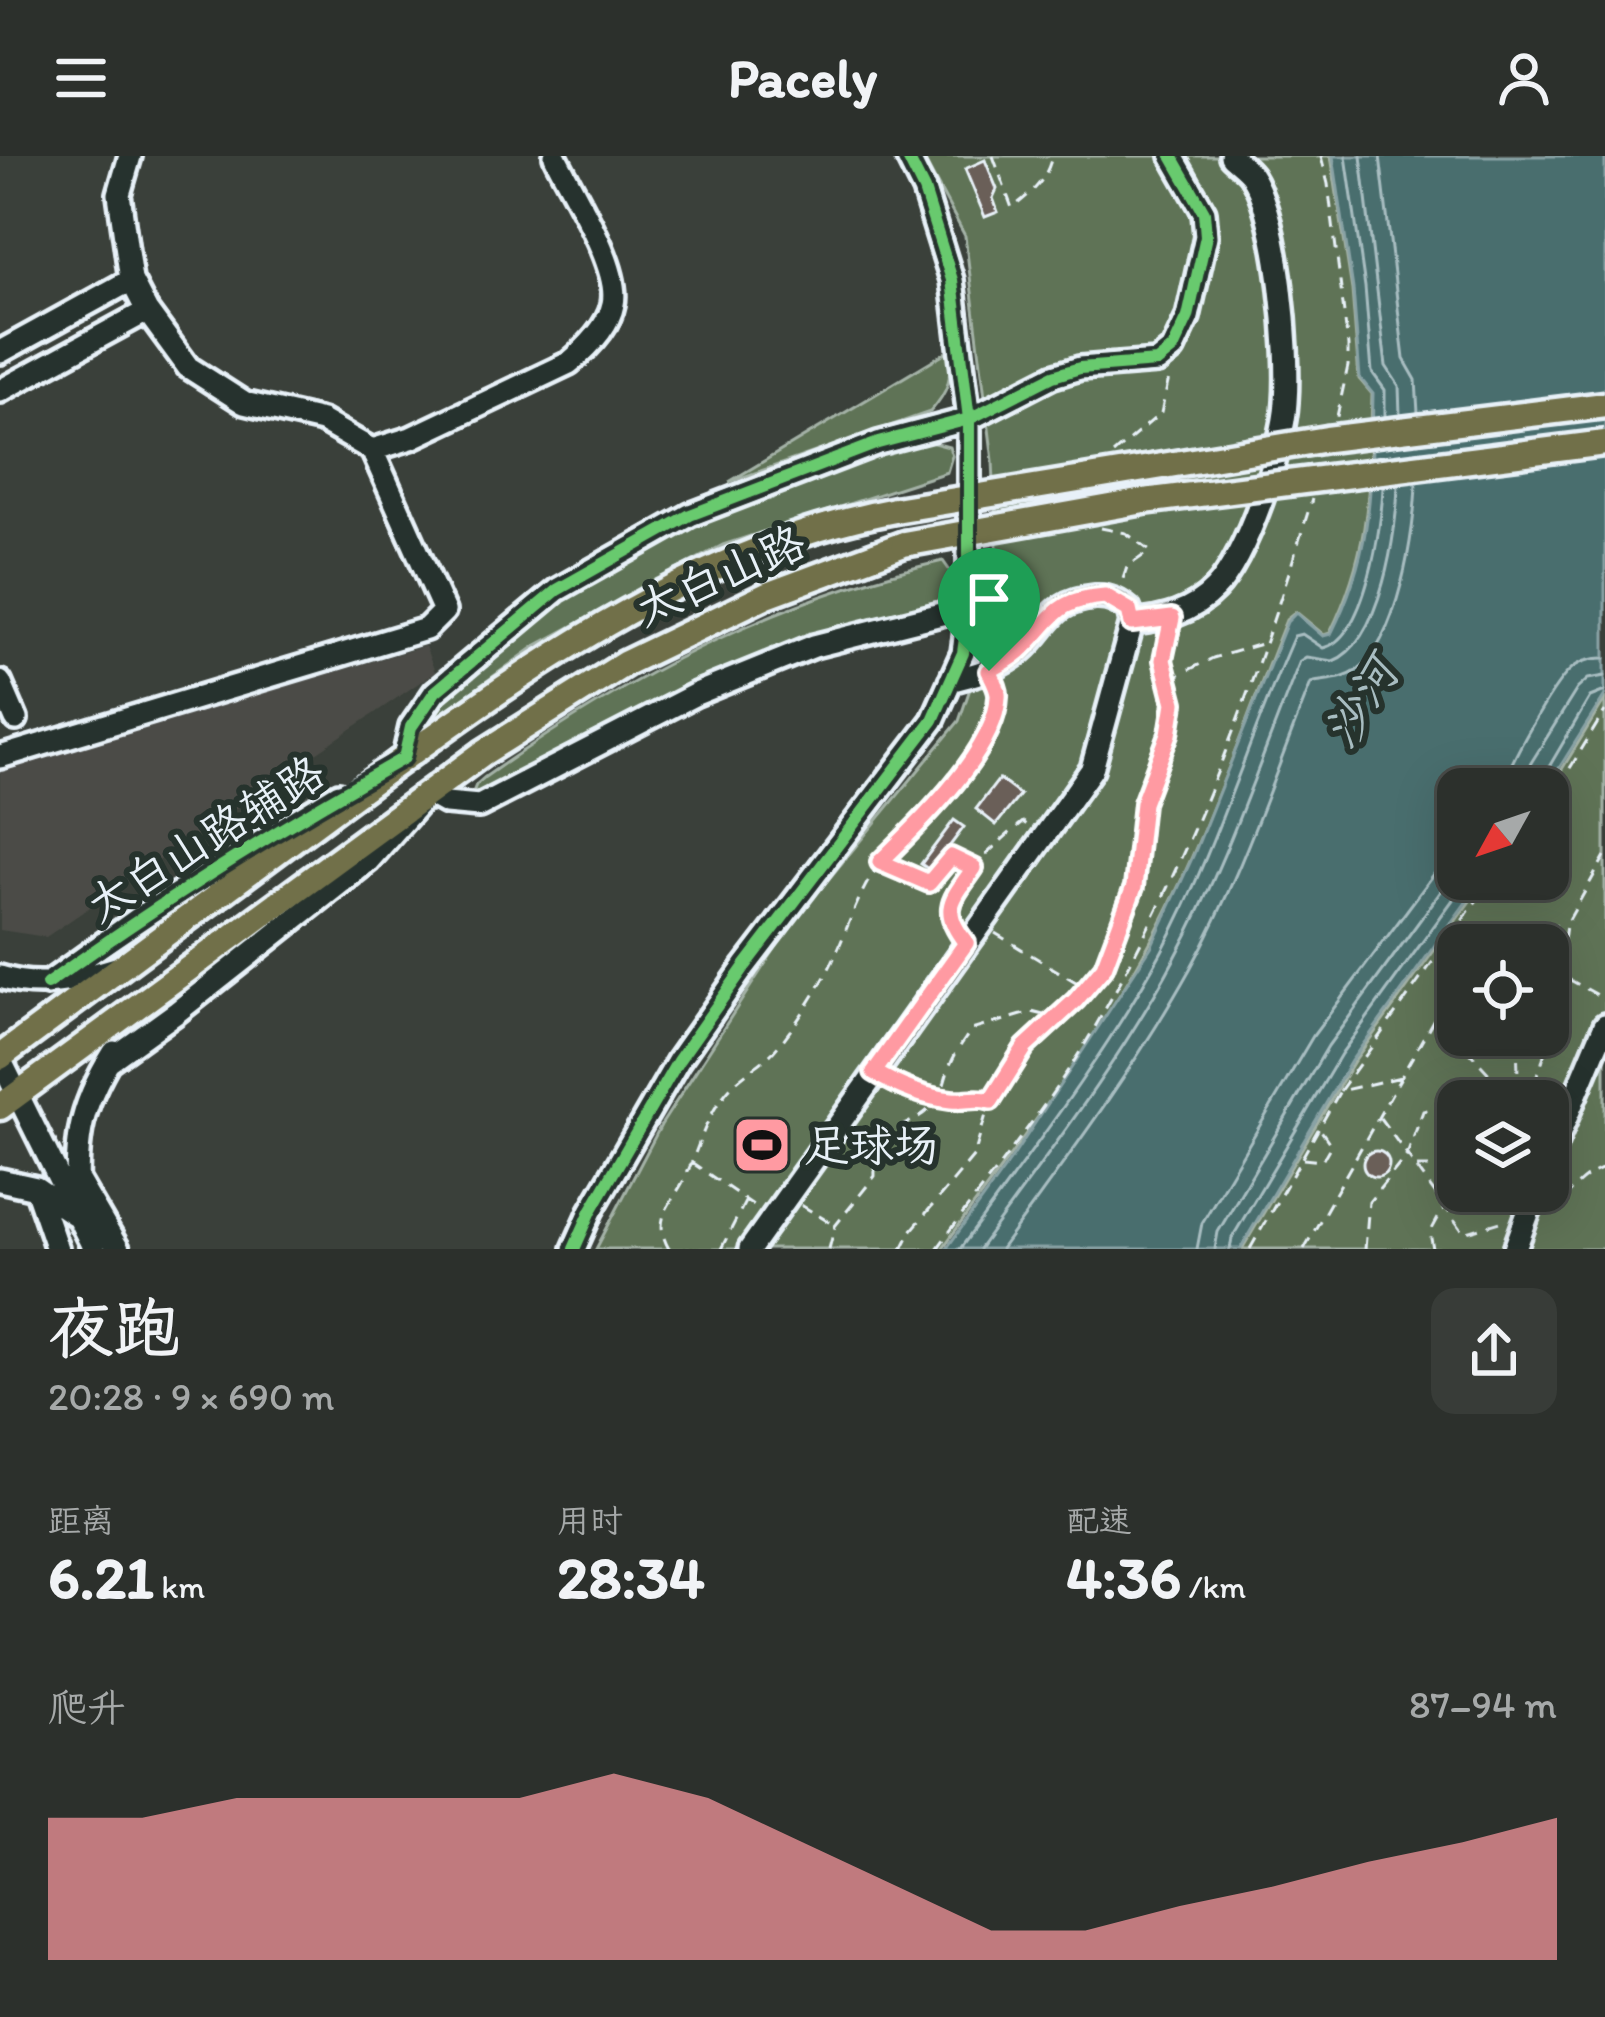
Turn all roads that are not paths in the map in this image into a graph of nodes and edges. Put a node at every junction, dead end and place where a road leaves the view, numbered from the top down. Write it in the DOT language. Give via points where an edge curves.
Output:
graph roads {
  1 [pos="130,156"];
  2 [pos="555,156"];
  3 [pos="907,156"];
  4 [pos="1172,156"];
  5 [pos="1231,156"];
  6 [pos="131,280"];
  7 [pos="147,311"];
  8 [pos="0,352"];
  9 [pos="0,392"];
  10 [pos="1605,405"];
  11 [pos="969,418"];
  12 [pos="1605,443"];
  13 [pos="372,451"];
  14 [pos="969,607"];
  15 [pos="1140,622"];
  16 [pos="950,680"];
  17 [pos="0,682"];
  18 [pos="16,718"];
  19 [pos="0,757"];
  20 [pos="404,758"];
  21 [pos="428,793"];
  22 [pos="122,966"];
  23 [pos="0,977"];
  24 [pos="47,984"];
  25 [pos="150,995"];
  26 [pos="1605,1025"];
  27 [pos="0,1058"];
  28 [pos="109,1061"];
  29 [pos="9,1100"];
  30 [pos="1569,1111"];
  31 [pos="0,1180"];
  32 [pos="77,1180"];
  33 [pos="36,1188"];
  34 [pos="1528,1212"];
  35 [pos="78,1216"];
  36 [pos="57,1249"];
  37 [pos="94,1249"];
  38 [pos="118,1249"];
  39 [pos="574,1249"];
  40 [pos="750,1249"];
  41 [pos="1515,1249"];
  1 -- 6 [label="street" via="119,194"];
  2 -- 13 [label="street" via="611,273 614,304 588,347 569,363"];
  3 -- 11 [label="street" via="952,280"];
  4 -- 11 [label="street" via="1204,212 1206,236 1173,349 1156,362 1053,376"];
  5 -- 15 [label="street" via="1251,175 1268,224 1284,309 1286,406 1238,556 1214,590 1172,618"];
  6 -- 7 [label="street"];
  6 -- 8 [label="street"];
  7 -- 9 [label="street"];
  7 -- 13 [label="street" via="188,367 244,403 322,421"];
  10 -- 20 [label="main road, 太白山路, bridge" via="1327,439 853,518 703,573 584,637"];
  11 -- 14 [label="street"];
  11 -- 20 [label="street" via="878,443 690,515 557,590 435,692 411,727"];
  12 -- 21 [label="main road, 太白山路, bridge" via="1144,501 904,544 767,596 626,663"];
  13 -- 19 [label="street" via="444,611 427,629"];
  14 -- 16 [label="street"];
  14 -- 21 [label="street" via="814,646 696,694 479,806"];
  15 -- 16 [label="street" via="1105,596 1076,598 1021,651 989,671"];
  15 -- 40 [label="street" via="1092,770"];
  16 -- 39 [label="street" via="933,720 678,1060"];
  17 -- 18 [label="street"];
  20 -- 22 [label="main road, 太白山路"];
  20 -- 24 [label="street, 太白山路辅路" via="146,913"];
  21 -- 25 [label="main road, 太白山路"];
  21 -- 28 [label="street" via="368,861"];
  22 -- 24 [label="street"];
  22 -- 27 [label="main road, 太白山路"];
  23 -- 24 [label="street"];
  25 -- 28 [label="street"];
  25 -- 29 [label="main road, 太白山路"];
  26 -- 30 [label="street"];
  27 -- 29 [label="street"];
  28 -- 32 [label="street" via="86,1102"];
  29 -- 35 [label="street"];
  31 -- 33 [label="street"];
  32 -- 35 [label="street"];
  32 -- 38 [label="street"];
  33 -- 35 [label="street"];
  33 -- 36 [label="street"];
  34 -- 41 [label="street"];
  35 -- 37 [label="street"];
}
